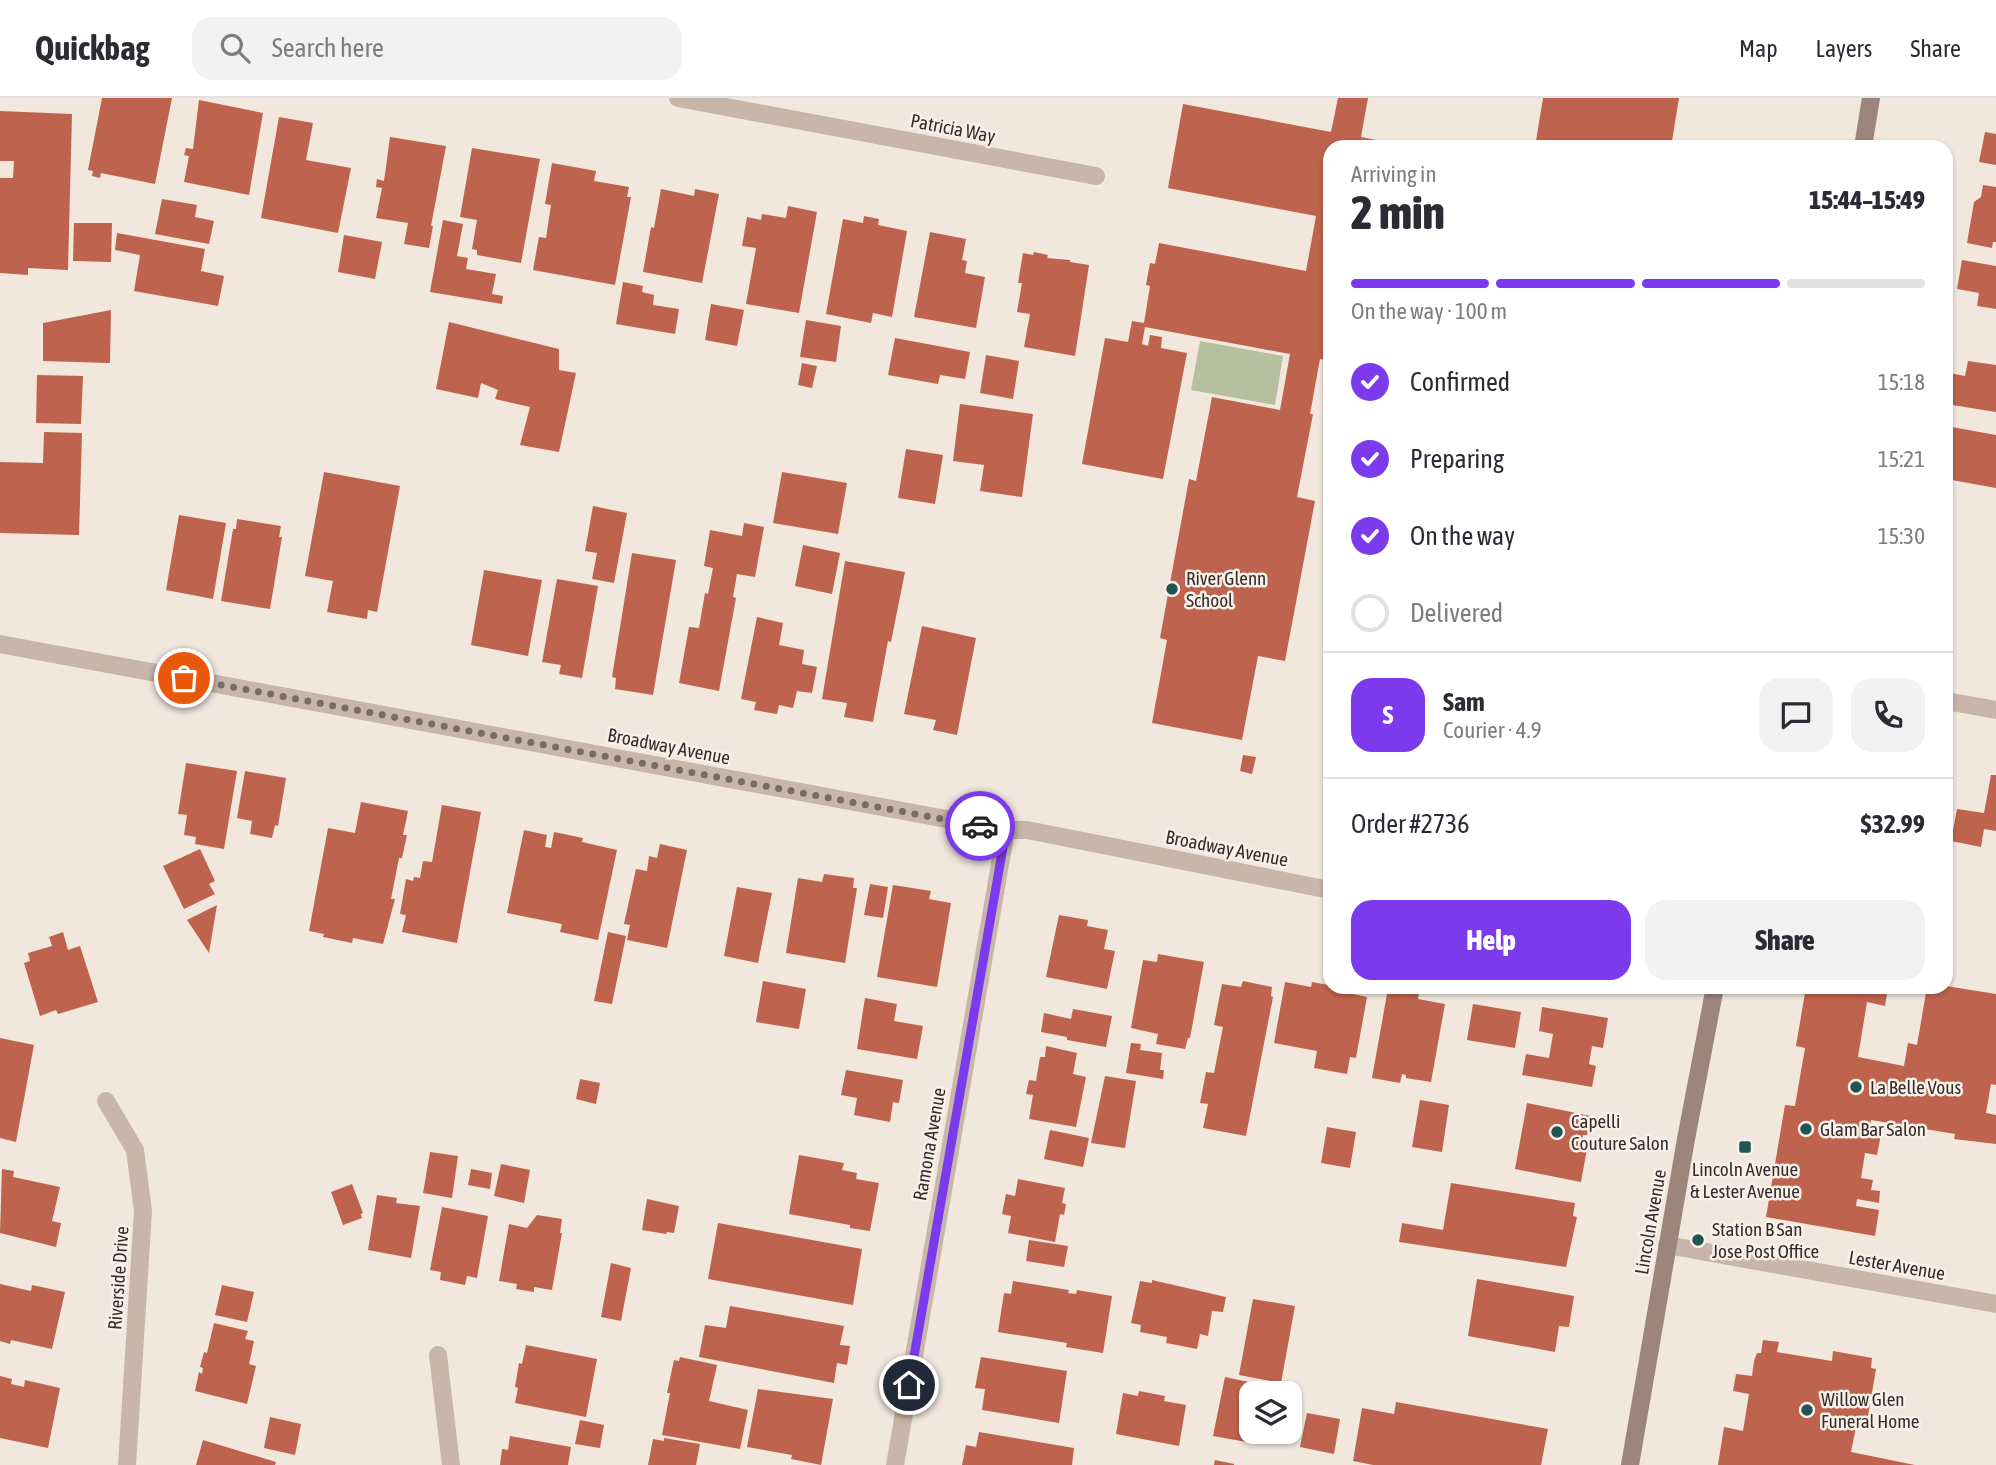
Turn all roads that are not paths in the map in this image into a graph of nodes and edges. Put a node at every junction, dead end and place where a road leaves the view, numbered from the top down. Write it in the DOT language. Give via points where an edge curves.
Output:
graph roads {
  1 [pos="678,98"];
  2 [pos="1871,98"];
  3 [pos="1864,140"];
  4 [pos="1096,176"];
  5 [pos="0,644"];
  6 [pos="1953,702"];
  7 [pos="1996,710"];
  8 [pos="1006,830"];
  9 [pos="1323,889"];
  10 [pos="1714,994"];
  11 [pos="106,1101"];
  12 [pos="1668,1245"];
  13 [pos="1996,1304"];
  14 [pos="438,1355"];
  15 [pos="127,1465"];
  16 [pos="451,1465"];
  17 [pos="895,1465"];
  18 [pos="1630,1465"];
  1 -- 4 [label="street, Patricia Way"];
  2 -- 3 [label="main road"];
  5 -- 8 [label="street, Broadway Avenue"];
  6 -- 7 [label="street"];
  8 -- 9 [label="street, Broadway Avenue" via="1027,830"];
  8 -- 17 [label="street, Ramona Avenue"];
  10 -- 12 [label="main road, Lincoln Avenue"];
  11 -- 15 [label="street, Riverside Drive" via="135,1150 143,1212"];
  12 -- 13 [label="street, Lester Avenue"];
  12 -- 18 [label="main road, Lincoln Avenue"];
  14 -- 16 [label="street"];
}
